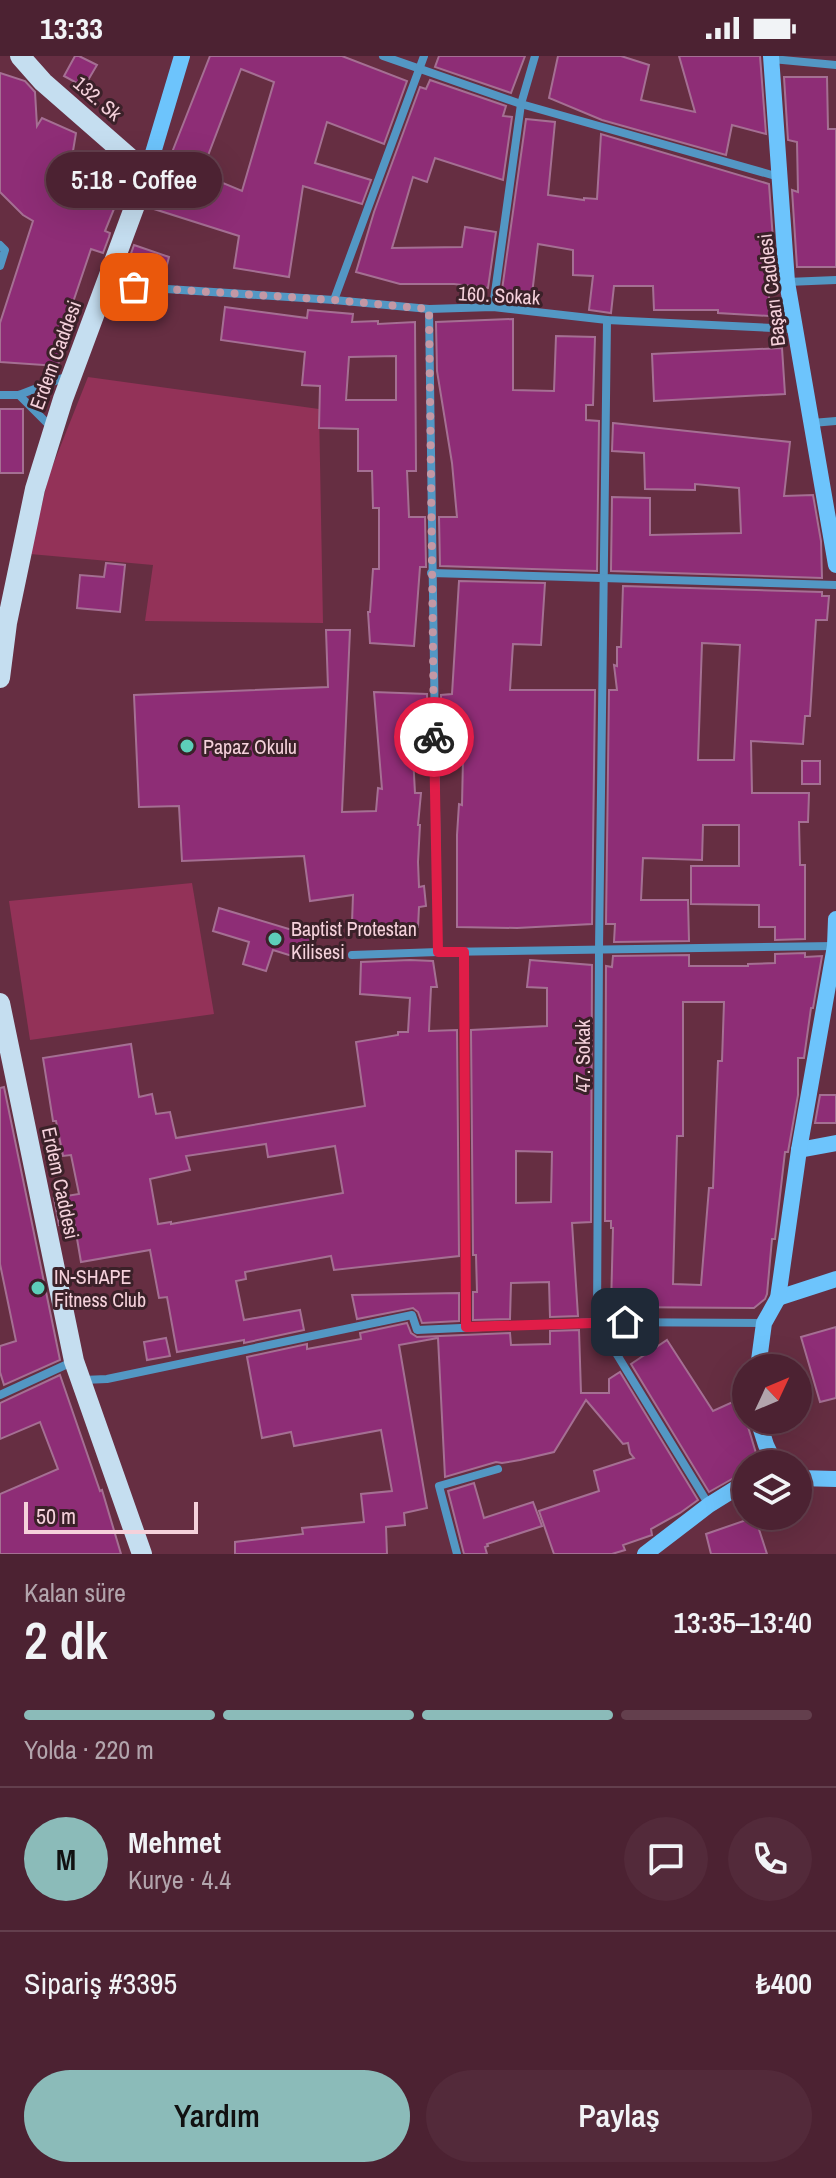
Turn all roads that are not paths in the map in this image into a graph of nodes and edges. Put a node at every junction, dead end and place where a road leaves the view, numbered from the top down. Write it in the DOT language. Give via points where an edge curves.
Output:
graph roads {
  1 [pos="20,56"];
  2 [pos="182,56"];
  3 [pos="383,56"];
  4 [pos="424,56"];
  5 [pos="535,56"];
  6 [pos="771,58"];
  7 [pos="836,65"];
  8 [pos="419,70"];
  9 [pos="521,104"];
  10 [pos="147,173"];
  11 [pos="780,177"];
  12 [pos="2,248"];
  13 [pos="0,266"];
  14 [pos="836,280"];
  15 [pos="787,282"];
  16 [pos="106,285"];
  17 [pos="334,300"];
  18 [pos="493,307"];
  19 [pos="429,309"];
  20 [pos="607,320"];
  21 [pos="795,329"];
  22 [pos="73,374"];
  23 [pos="0,395"];
  24 [pos="19,395"];
  25 [pos="836,421"];
  26 [pos="811,423"];
  27 [pos="53,430"];
  28 [pos="836,565"];
  29 [pos="431,573"];
  30 [pos="604,577"];
  31 [pos="836,585"];
  32 [pos="0,678"];
  33 [pos="836,919"];
  34 [pos="835,946"];
  35 [pos="599,949"];
  36 [pos="438,952"];
  37 [pos="464,952"];
  38 [pos="352,955"];
  39 [pos="0,1003"];
  40 [pos="2,1031"];
  41 [pos="836,1143"];
  42 [pos="799,1150"];
  43 [pos="836,1279"];
  44 [pos="778,1298"];
  45 [pos="597,1322"];
  46 [pos="764,1323"];
  47 [pos="466,1327"];
  48 [pos="760,1354"];
  49 [pos="77,1371"];
  50 [pos="0,1395"];
  51 [pos="498,1469"];
  52 [pos="812,1478"];
  53 [pos="836,1479"];
  54 [pos="732,1491"];
  55 [pos="709,1505"];
  56 [pos="142,1554"];
  57 [pos="457,1554"];
  58 [pos="645,1554"];
  1 -- 10 [label="main road, 132. Sk"];
  2 -- 10 [label="street, Erdem Caddesi"];
  3 -- 8 [label="street"];
  4 -- 8 [label="street"];
  5 -- 9 [label="street"];
  6 -- 7 [label="street"];
  6 -- 11 [label="street, Başarı Caddesi"];
  8 -- 9 [label="street"];
  8 -- 17 [label="street"];
  9 -- 11 [label="street"];
  9 -- 18 [label="street"];
  10 -- 16 [label="main road, Erdem Caddesi"];
  11 -- 15 [label="street, Başarı Caddesi"];
  12 -- 13 [label="street"];
  14 -- 15 [label="street"];
  15 -- 21 [label="street, Başarı Caddesi"];
  16 -- 17 [label="street, 160. Sokak"];
  16 -- 22 [label="main road, Erdem Caddesi"];
  17 -- 19 [label="street, 160. Sokak"];
  18 -- 19 [label="street, 160. Sokak"];
  18 -- 20 [label="street, 160. Sokak"];
  19 -- 29 [label="street"];
  20 -- 21 [label="street, 160. Sokak"];
  20 -- 30 [label="street, 47. Sokak"];
  21 -- 26 [label="street, Başarı Caddesi"];
  22 -- 24 [label="street"];
  22 -- 27 [label="main road, Erdem Caddesi"];
  23 -- 24 [label="street"];
  24 -- 27 [label="street"];
  25 -- 26 [label="street"];
  26 -- 28 [label="street, Başarı Caddesi"];
  27 -- 32 [label="main road, Erdem Caddesi" via="35,489"];
  29 -- 30 [label="street"];
  29 -- 36 [label="street"];
  30 -- 31 [label="street"];
  30 -- 35 [label="street, 47. Sokak"];
  33 -- 34 [label="street"];
  34 -- 35 [label="street"];
  34 -- 42 [label="street"];
  35 -- 37 [label="street"];
  35 -- 45 [label="street, 47. Sokak"];
  36 -- 37 [label="street"];
  36 -- 38 [label="street"];
  37 -- 47 [label="street"];
  39 -- 40 [label="main road, Erdem Caddesi"];
  40 -- 49 [label="main road, Erdem Caddesi"];
  41 -- 42 [label="street"];
  42 -- 44 [label="street"];
  43 -- 44 [label="street"];
  44 -- 46 [label="street"];
  45 -- 46 [label="street"];
  45 -- 47 [label="street"];
  45 -- 55 [label="street"];
  46 -- 48 [label="street"];
  47 -- 49 [label="street" via="417,1330 412,1315 107,1379"];
  49 -- 50 [label="street"];
  49 -- 56 [label="main road, Erdem Caddesi"];
  51 -- 57 [label="street" via="439,1486"];
  52 -- 53 [label="street"];
  54 -- 55 [label="street"];
  55 -- 58 [label="street"];
}
